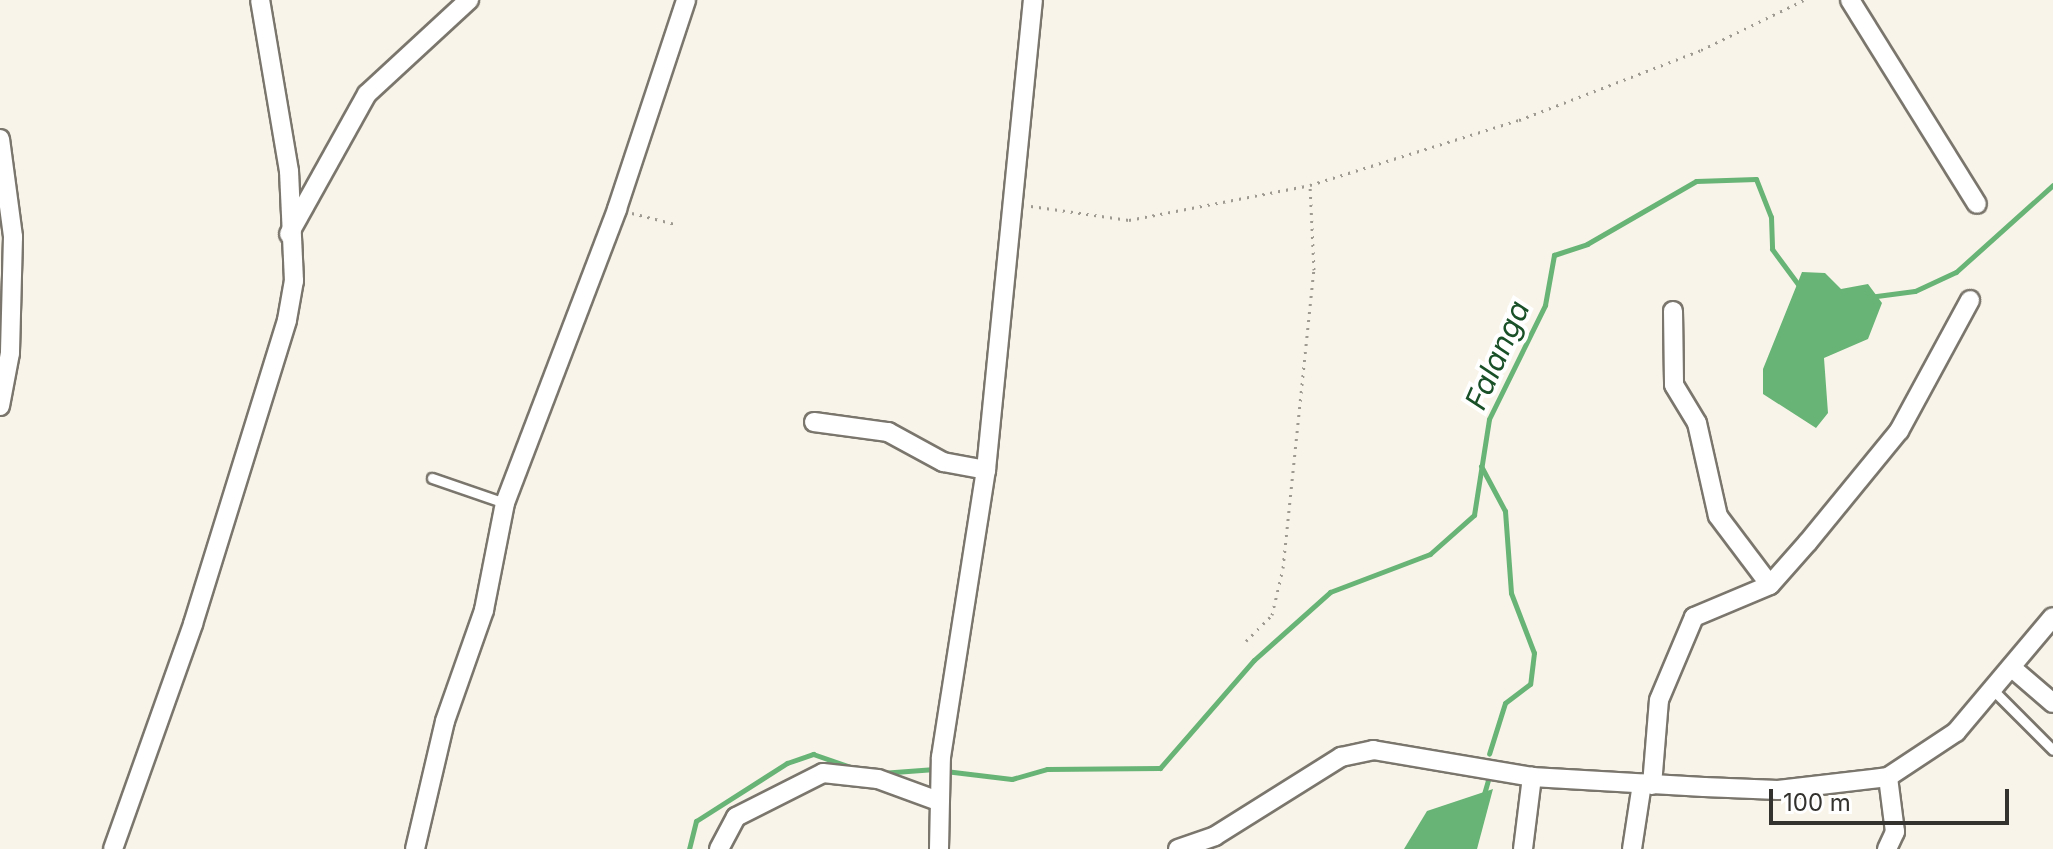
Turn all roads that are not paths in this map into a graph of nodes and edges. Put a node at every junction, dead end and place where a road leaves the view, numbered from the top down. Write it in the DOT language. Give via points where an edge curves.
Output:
graph roads {
  1 [pos="260,0"];
  2 [pos="469,0"];
  3 [pos="686,0"];
  4 [pos="1033,0"];
  5 [pos="1850,0"];
  6 [pos="0,139"];
  7 [pos="1977,204"];
  8 [pos="289,234"];
  9 [pos="1970,300"];
  10 [pos="1673,311"];
  11 [pos="5,348"];
  12 [pos="0,406"];
  13 [pos="814,422"];
  14 [pos="986,470"];
  15 [pos="432,478"];
  16 [pos="505,503"];
  17 [pos="1770,585"];
  18 [pos="2053,617"];
  19 [pos="2011,667"];
  20 [pos="1992,689"];
  21 [pos="2053,703"];
  22 [pos="2053,750"];
  23 [pos="1532,777"];
  24 [pos="1888,777"];
  25 [pos="1647,784"];
  26 [pos="938,794"];
  27 [pos="1891,841"];
  28 [pos="113,849"];
  29 [pos="415,849"];
  30 [pos="719,849"];
  31 [pos="939,849"];
  32 [pos="1178,849"];
  33 [pos="1523,849"];
  34 [pos="1632,849"];
  35 [pos="1904,849"];
  1 -- 8 [label="street" via="289,171"];
  2 -- 8 [label="street" via="367,94"];
  3 -- 16 [label="street" via="617,209"];
  4 -- 14 [label="street"];
  5 -- 7 [label="street"];
  6 -- 11 [label="street" via="13,237"];
  8 -- 28 [label="street" via="294,281 287,320 193,624"];
  9 -- 17 [label="street" via="1899,431"];
  10 -- 17 [label="street" via="1674,385 1697,423 1718,516"];
  11 -- 12 [label="street"];
  13 -- 14 [label="street" via="888,432 943,462"];
  14 -- 26 [label="street"];
  15 -- 16 [label="lane"];
  16 -- 29 [label="street" via="484,610 445,721"];
  17 -- 25 [label="street" via="1694,617 1659,700"];
  18 -- 19 [label="street"];
  19 -- 20 [label="street"];
  19 -- 21 [label="street"];
  20 -- 22 [label="lane"];
  20 -- 24 [label="street" via="1956,732"];
  23 -- 25 [label="street"];
  23 -- 32 [label="street" via="1373,750 1341,757 1215,836"];
  23 -- 33 [label="street"];
  24 -- 25 [label="street" via="1778,790"];
  24 -- 27 [label="street"];
  25 -- 34 [label="street"];
  26 -- 30 [label="street" via="823,773 736,817"];
  26 -- 31 [label="street"];
  27 -- 35 [label="street"];
}
